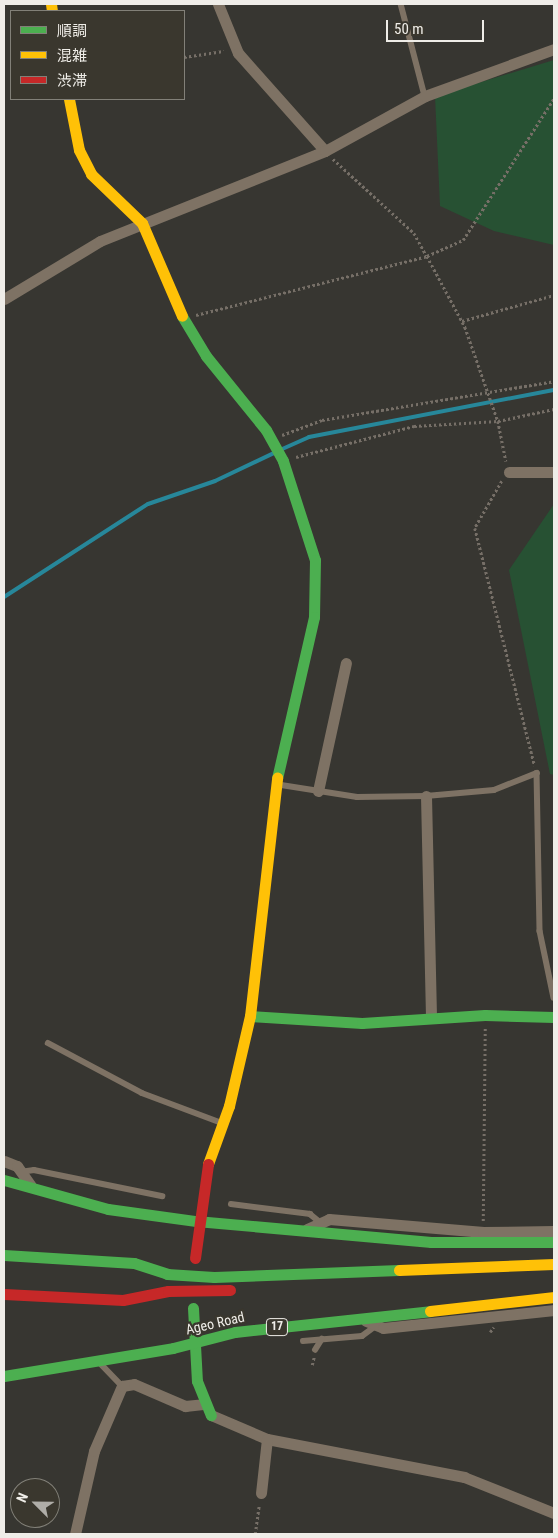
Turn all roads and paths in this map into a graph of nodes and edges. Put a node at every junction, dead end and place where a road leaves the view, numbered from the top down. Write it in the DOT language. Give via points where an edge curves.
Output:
graph roads {
  1 [pos="218,4"];
  2 [pos="401,4"];
  3 [pos="554,49"];
  4 [pos="237,50"];
  5 [pos="185,57"];
  6 [pos="425,96"];
  7 [pos="554,98"];
  8 [pos="69,100"];
  9 [pos="325,151"];
  10 [pos="142,223"];
  11 [pos="427,256"];
  12 [pos="554,295"];
  13 [pos="4,299"];
  14 [pos="183,319"];
  15 [pos="462,321"];
  16 [pos="554,381"];
  17 [pos="488,394"];
  18 [pos="554,409"];
  19 [pos="498,421"];
  20 [pos="272,440"];
  21 [pos="283,461"];
  22 [pos="509,472"];
  23 [pos="554,472"];
  24 [pos="346,663"];
  25 [pos="537,773"];
  26 [pos="275,784"];
  27 [pos="318,791"];
  28 [pos="426,796"];
  29 [pos="554,998"];
  30 [pos="485,1015"];
  31 [pos="250,1016"];
  32 [pos="554,1017"];
  33 [pos="431,1018"];
  34 [pos="48,1042"];
  35 [pos="222,1123"];
  36 [pos="4,1161"];
  37 [pos="20,1172"];
  38 [pos="4,1180"];
  39 [pos="33,1190"];
  40 [pos="162,1196"];
  41 [pos="231,1204"];
  42 [pos="196,1221"];
  43 [pos="320,1222"];
  44 [pos="554,1231"];
  45 [pos="303,1232"];
  46 [pos="482,1232"];
  47 [pos="554,1242"];
  48 [pos="4,1255"];
  49 [pos="195,1258"];
  50 [pos="554,1264"];
  51 [pos="554,1276"];
  52 [pos="495,1280"];
  53 [pos="245,1290"];
  54 [pos="4,1294"];
  55 [pos="554,1297"];
  56 [pos="193,1308"];
  57 [pos="554,1310"];
  58 [pos="361,1318"];
  59 [pos="376,1326"];
  60 [pos="322,1339"];
  61 [pos="303,1341"];
  62 [pos="194,1343"];
  63 [pos="316,1350"];
  64 [pos="99,1362"];
  65 [pos="22,1373"];
  66 [pos="4,1376"];
  67 [pos="4,1386"];
  68 [pos="122,1386"];
  69 [pos="203,1404"];
  70 [pos="211,1415"];
  71 [pos="267,1439"];
  72 [pos="261,1493"];
  73 [pos="554,1513"];
  74 [pos="75,1534"];
  75 [pos="255,1534"];
  1 -- 4 [label="street"];
  2 -- 6 [label="lane"];
  3 -- 6 [label="street"];
  4 -- 5 [label="path"];
  4 -- 9 [label="street"];
  6 -- 9 [label="street"];
  7 -- 11 [label="path" via="463,240"];
  8 -- 10 [label="main road" via="79,150 91,174"];
  9 -- 10 [label="street"];
  9 -- 11 [label="path" via="414,233"];
  10 -- 13 [label="street" via="100,241"];
  10 -- 14 [label="main road"];
  11 -- 14 [label="path"];
  11 -- 15 [label="path"];
  12 -- 15 [label="path"];
  14 -- 20 [label="main road"];
  15 -- 17 [label="path"];
  16 -- 17 [label="path"];
  17 -- 19 [label="path"];
  17 -- 20 [label="path" via="438,397 322,420"];
  18 -- 19 [label="path"];
  19 -- 21 [label="path" via="414,426"];
  19 -- 22 [label="path"];
  20 -- 21 [label="main road"];
  21 -- 26 [label="main road" via="316,560 314,617"];
  22 -- 23 [label="street"];
  22 -- 25 [label="path" via="484,506 475,528"];
  24 -- 27 [label="street"];
  25 -- 28 [label="lane" via="494,790"];
  25 -- 29 [label="lane" via="540,932"];
  26 -- 27 [label="lane"];
  26 -- 31 [label="main road"];
  27 -- 28 [label="lane" via="357,797"];
  28 -- 33 [label="street"];
  30 -- 32 [label="main road"];
  30 -- 33 [label="main road"];
  30 -- 46 [label="path"];
  31 -- 33 [label="main road" via="338,1023"];
  31 -- 35 [label="main road" via="242,1061"];
  34 -- 35 [label="lane" via="142,1093"];
  35 -- 42 [label="main road" via="203,1178"];
  36 -- 37 [label="street"];
  37 -- 39 [label="street"];
  37 -- 40 [label="lane" via="34,1170"];
  38 -- 39 [label="main road"];
  39 -- 42 [label="main road" via="108,1210"];
  41 -- 43 [label="lane" via="310,1214"];
  42 -- 45 [label="main road"];
  42 -- 49 [label="main road"];
  43 -- 45 [label="street"];
  43 -- 46 [label="street"];
  44 -- 46 [label="street"];
  45 -- 47 [label="main road" via="431,1242"];
  48 -- 50 [label="main road" via="134,1264 167,1274 214,1277"];
  51 -- 52 [label="main road"];
  53 -- 54 [label="main road" via="168,1291 123,1300"];
  55 -- 58 [label="main road, Ageo Road / 17"];
  56 -- 62 [label="main road"];
  57 -- 59 [label="street"];
  58 -- 59 [label="street"];
  58 -- 62 [label="main road, Ageo Road / 17" via="235,1332"];
  59 -- 60 [label="lane" via="362,1336"];
  60 -- 61 [label="lane"];
  60 -- 63 [label="lane"];
  62 -- 64 [label="main road, Ageo Road / 17"];
  62 -- 69 [label="main road"];
  64 -- 65 [label="main road, Ageo Road / 17"];
  64 -- 68 [label="lane"];
  65 -- 66 [label="main road, Ageo Road / 17"];
  65 -- 67 [label="street"];
  68 -- 69 [label="street" via="134,1384 185,1406"];
  68 -- 74 [label="street" via="94,1452"];
  69 -- 70 [label="main road"];
  70 -- 71 [label="street"];
  71 -- 72 [label="street"];
  71 -- 73 [label="street" via="464,1477"];
  72 -- 75 [label="path"];
}
